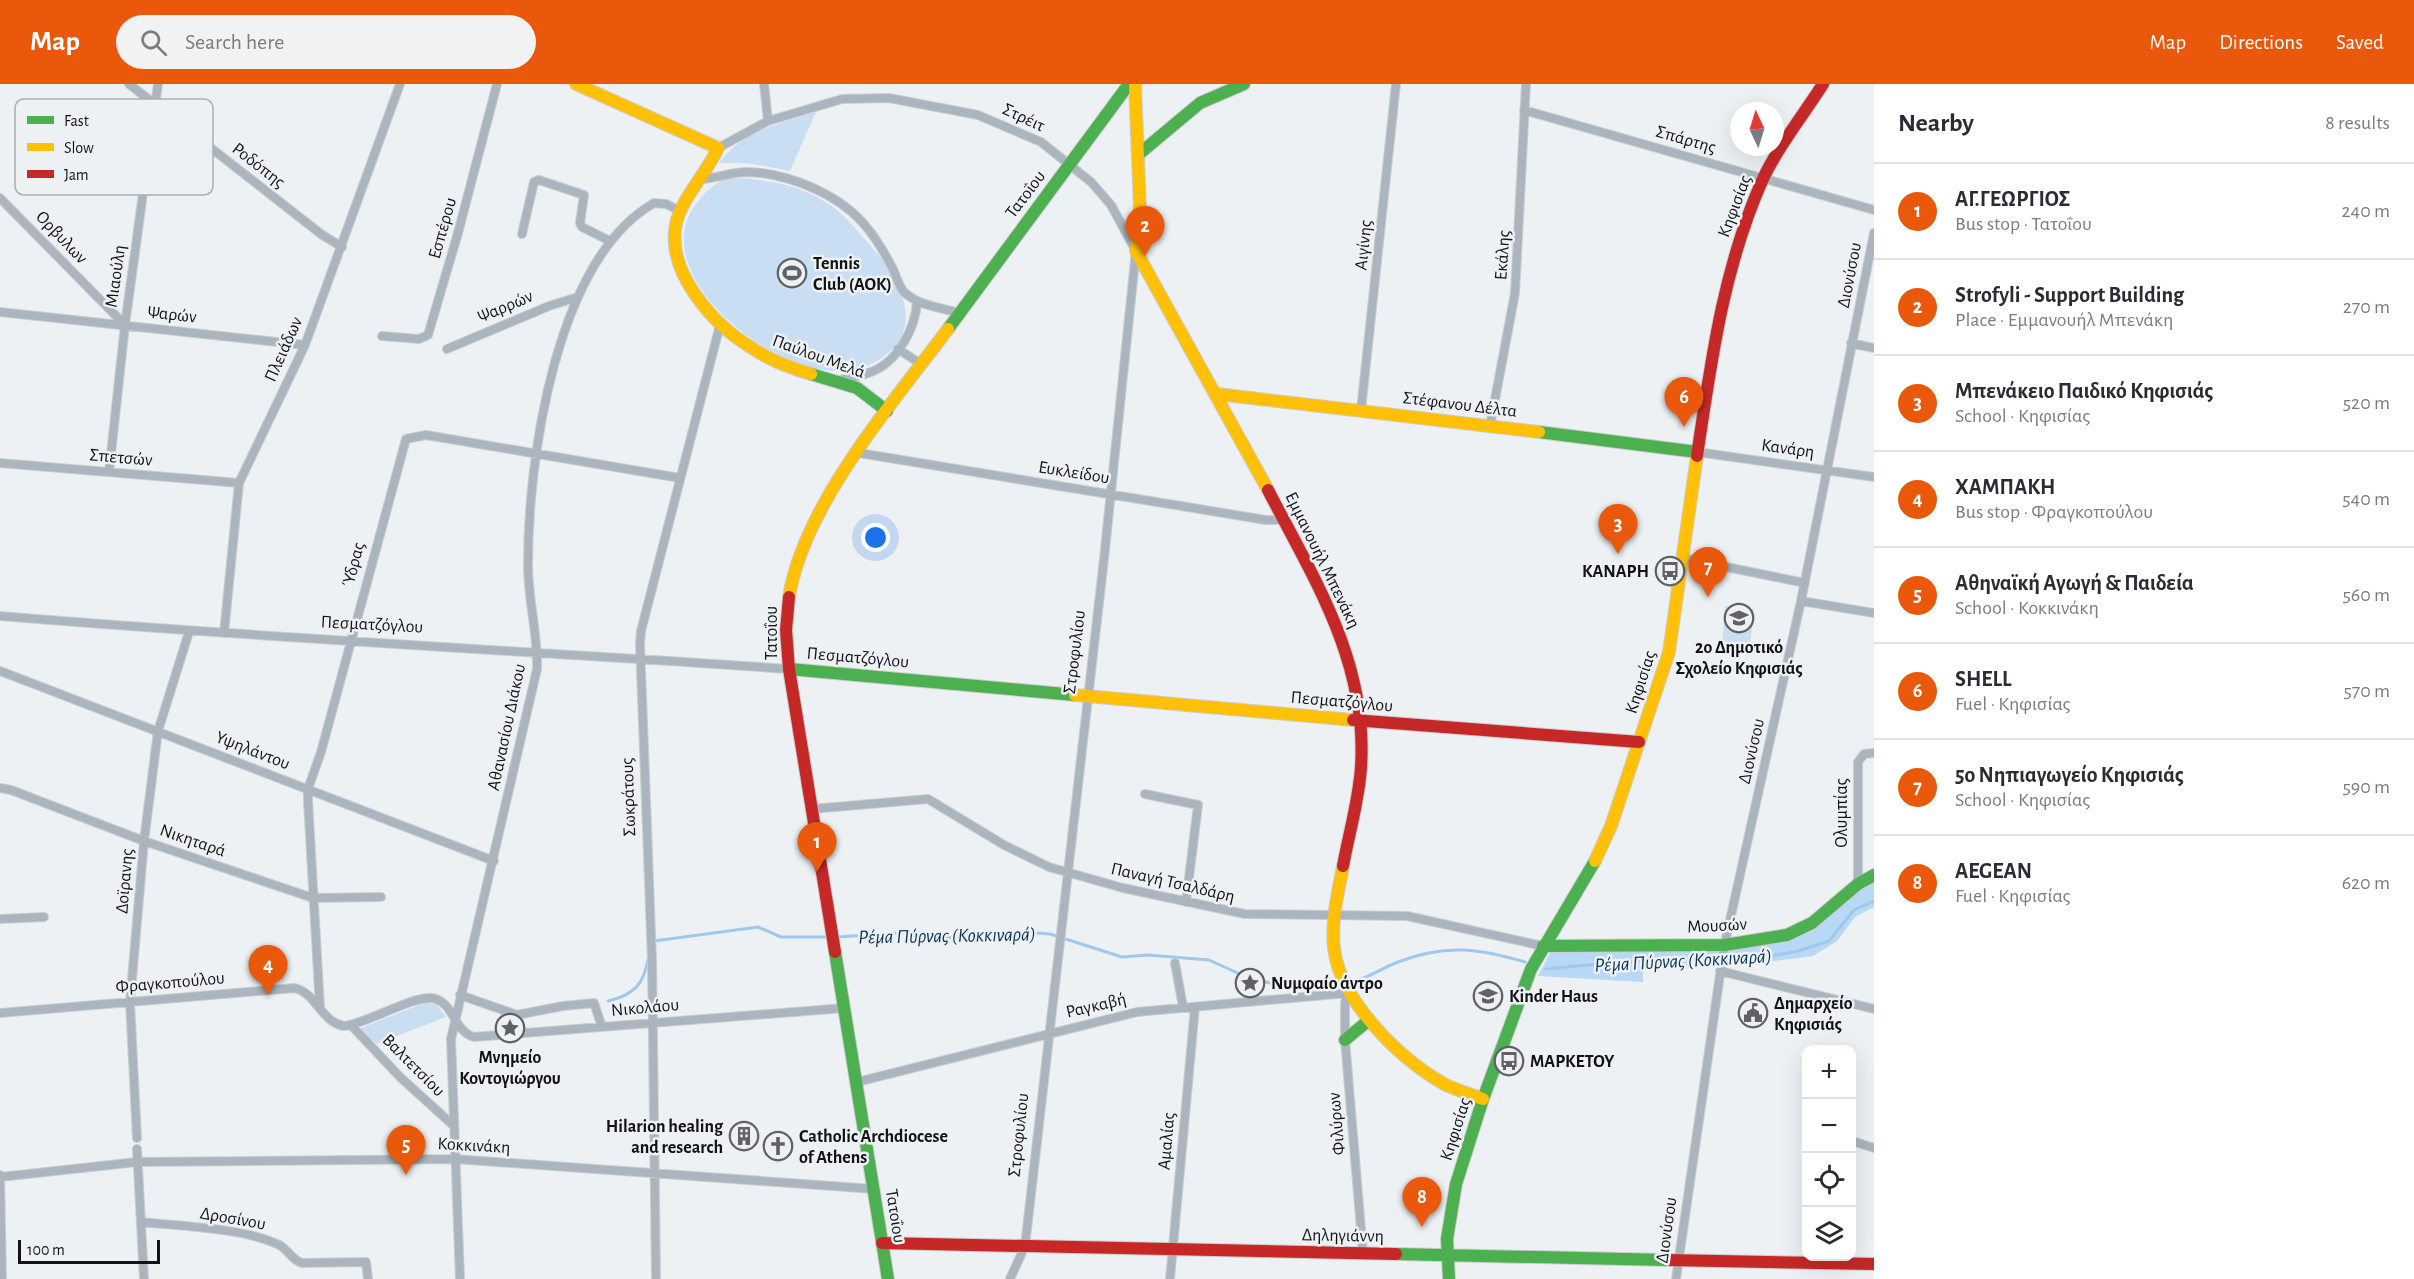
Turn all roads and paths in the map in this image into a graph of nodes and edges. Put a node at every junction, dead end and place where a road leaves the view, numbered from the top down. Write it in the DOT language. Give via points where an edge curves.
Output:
graph roads {
  1 [pos="129,84"];
  2 [pos="158,84"];
  3 [pos="400,84"];
  4 [pos="498,84"];
  5 [pos="576,84"];
  6 [pos="764,84"];
  7 [pos="1128,84"];
  8 [pos="1135,84"];
  9 [pos="1244,84"];
  10 [pos="1396,84"];
  11 [pos="1526,84"];
  12 [pos="1823,84"];
  13 [pos="147,99"];
  14 [pos="156,99"];
  15 [pos="1524,110"];
  16 [pos="768,121"];
  17 [pos="718,148"];
  18 [pos="213,151"];
  19 [pos="1139,154"];
  20 [pos="1070,164"];
  21 [pos="702,179"];
  22 [pos="1763,179"];
  23 [pos="143,195"];
  24 [pos="0,198"];
  25 [pos="1874,210"];
  26 [pos="680,211"];
  27 [pos="1874,232"];
  28 [pos="522,234"];
  29 [pos="610,241"];
  30 [pos="342,247"];
  31 [pos="1136,251"];
  32 [pos="578,297"];
  33 [pos="917,301"];
  34 [pos="0,312"];
  35 [pos="959,313"];
  36 [pos="720,325"];
  37 [pos="125,326"];
  38 [pos="382,336"];
  39 [pos="1851,344"];
  40 [pos="305,345"];
  41 [pos="1874,348"];
  42 [pos="447,349"];
  43 [pos="898,349"];
  44 [pos="921,364"];
  45 [pos="840,380"];
  46 [pos="1217,394"];
  47 [pos="1361,410"];
  48 [pos="887,411"];
  49 [pos="1490,426"];
  50 [pos="1697,452"];
  51 [pos="536,453"];
  52 [pos="859,453"];
  53 [pos="0,463"];
  54 [pos="1827,470"];
  55 [pos="109,472"];
  56 [pos="1874,477"];
  57 [pos="680,478"];
  58 [pos="239,483"];
  59 [pos="1110,494"];
  60 [pos="1284,520"];
  61 [pos="1682,558"];
  62 [pos="1805,583"];
  63 [pos="1801,601"];
  64 [pos="1874,613"];
  65 [pos="0,616"];
  66 [pos="189,632"];
  67 [pos="224,633"];
  68 [pos="350,640"];
  69 [pos="537,651"];
  70 [pos="640,659"];
  71 [pos="789,669"];
  72 [pos="0,671"];
  73 [pos="1087,695"];
  74 [pos="1361,720"];
  75 [pos="158,731"];
  76 [pos="1639,742"];
  77 [pos="1874,753"];
  78 [pos="0,788"];
  79 [pos="308,789"];
  80 [pos="1145,794"];
  81 [pos="812,809"];
  82 [pos="144,841"];
  83 [pos="494,861"];
  84 [pos="1068,874"];
  85 [pos="1874,875"];
  86 [pos="1858,884"];
  87 [pos="381,897"];
  88 [pos="313,898"];
  89 [pos="1186,902"];
  90 [pos="1334,914"];
  91 [pos="44,917"];
  92 [pos="0,918"];
  93 [pos="1725,946"];
  94 [pos="1540,951"];
  95 [pos="1175,963"];
  96 [pos="1720,967"];
  97 [pos="1348,993"];
  98 [pos="460,995"];
  99 [pos="130,1002"];
  100 [pos="1183,1007"];
  101 [pos="1195,1007"];
  102 [pos="320,1008"];
  103 [pos="845,1008"];
  104 [pos="1874,1009"];
  105 [pos="0,1013"];
  106 [pos="1370,1020"];
  107 [pos="454,1021"];
  108 [pos="651,1023"];
  109 [pos="351,1025"];
  110 [pos="602,1027"];
  111 [pos="1048,1033"];
  112 [pos="1345,1040"];
  113 [pos="857,1082"];
  114 [pos="1483,1099"];
  115 [pos="454,1126"];
  116 [pos="137,1138"];
  117 [pos="1856,1143"];
  118 [pos="1874,1148"];
  119 [pos="137,1149"];
  120 [pos="455,1159"];
  121 [pos="137,1162"];
  122 [pos="654,1173"];
  123 [pos="0,1176"];
  124 [pos="874,1189"];
  125 [pos="0,1203"];
  126 [pos="141,1222"];
  127 [pos="882,1243"];
  128 [pos="1025,1246"];
  129 [pos="1173,1249"];
  130 [pos="1363,1253"];
  131 [pos="1447,1255"];
  132 [pos="1679,1260"];
  133 [pos="1874,1264"];
  134 [pos="2,1279"];
  135 [pos="144,1279"];
  136 [pos="368,1279"];
  137 [pos="460,1279"];
  138 [pos="656,1279"];
  139 [pos="888,1279"];
  140 [pos="1010,1279"];
  141 [pos="1170,1279"];
  142 [pos="1449,1279"];
  143 [pos="1676,1279"];
  1 -- 13 [label="street, Ροδόπης"];
  2 -- 14 [label="street, Μιαούλη"];
  3 -- 30 [label="street, Πλειάδων"];
  4 -- 38 [label="street, Εσπέρου" via="428,335 418,339"];
  5 -- 17 [label="main road"];
  6 -- 16 [label="street"];
  7 -- 20 [label="main road, Τατοΐου"];
  8 -- 19 [label="main road, Στροφυλίου"];
  9 -- 19 [label="main road" via="1194,105"];
  10 -- 47 [label="street, Αιγίνης"];
  11 -- 15 [label="street, Εκάλης"];
  12 -- 22 [label="main road, Κηφισίας"];
  15 -- 22 [label="street, Σπάρτης"];
  15 -- 49 [label="street, Εκάλης" via="1515,293"];
  16 -- 17 [label="street, Στρέιτ"];
  16 -- 20 [label="street, Στρέιτ" via="842,99 890,98 936,105 995,121 1041,142"];
  17 -- 21 [label="main road, Παύλου Μελά"];
  18 -- 30 [label="street, Ροδόπης"];
  19 -- 31 [label="main road, Στροφυλίου"];
  20 -- 31 [label="street, Εμμανουήλ Μπενάκη" via="1103,194"];
  20 -- 35 [label="main road, Τατοΐου"];
  21 -- 26 [label="main road, Παύλου Μελά"];
  21 -- 33 [label="street" via="745,172 765,174 802,184 835,200 867,227 903,290"];
  22 -- 25 [label="street, Σπάρτης"];
  22 -- 50 [label="main road, Κηφισίας" via="1723,295"];
  23 -- 37 [label="street, Μιαούλη"];
  24 -- 37 [label="street, Ορβυλων"];
  26 -- 29 [label="street, Αθανασίου Διάκου" via="654,202"];
  26 -- 36 [label="main road, Παύλου Μελά" via="674,240 683,271"];
  27 -- 39 [label="street, Διονύσου"];
  28 -- 29 [label="street" via="534,182 539,180 584,195 580,224"];
  29 -- 32 [label="street, Αθανασίου Διάκου"];
  30 -- 40 [label="street, Πλειάδων"];
  31 -- 46 [label="main road, Εμμανουήλ Μπενάκη"];
  31 -- 59 [label="street, Στροφυλίου"];
  32 -- 42 [label="street, Ψαρρών"];
  32 -- 51 [label="street, Αθανασίου Διάκου" via="544,405"];
  33 -- 35 [label="street"];
  33 -- 43 [label="street" via="913,326"];
  34 -- 37 [label="street, Ψαρών"];
  35 -- 44 [label="main road, Τατοΐου"];
  36 -- 45 [label="main road, Παύλου Μελά" via="753,351"];
  36 -- 57 [label="street, Σωκράτους"];
  37 -- 40 [label="street, Ψαρών"];
  37 -- 55 [label="street, Μιαούλη"];
  39 -- 41 [label="street"];
  39 -- 54 [label="street, Διονύσου"];
  40 -- 58 [label="street, Πλειάδων"];
  43 -- 44 [label="street"];
  43 -- 45 [label="street" via="873,372"];
  44 -- 48 [label="main road, Τατοΐου"];
  45 -- 48 [label="main road, Παύλου Μελά" via="857,386"];
  46 -- 47 [label="main road, Στέφανου Δέλτα"];
  46 -- 60 [label="main road, Εμμανουήλ Μπενάκη"];
  47 -- 49 [label="main road, Στέφανου Δέλτα"];
  48 -- 52 [label="main road, Τατοΐου"];
  49 -- 50 [label="main road, Στέφανου Δέλτα"];
  50 -- 54 [label="street, Κανάρη"];
  50 -- 61 [label="main road, Κηφισίας"];
  51 -- 57 [label="street, Ύδρας"];
  51 -- 68 [label="street, Ύδρας" via="426,435 406,439"];
  51 -- 69 [label="street, Αθανασίου Διάκου" via="528,566"];
  52 -- 59 [label="street, Ευκλείδου"];
  52 -- 71 [label="main road, Τατοΐου" via="815,525 797,567 787,605 785,638"];
  53 -- 55 [label="street, Σπετσών"];
  54 -- 56 [label="street, Κανάρη"];
  54 -- 62 [label="street, Διονύσου"];
  55 -- 58 [label="street, Σπετσών"];
  57 -- 70 [label="street, Σωκράτους" via="641,631"];
  58 -- 67 [label="street, Πλειάδων"];
  59 -- 60 [label="street, Ευκλείδου"];
  59 -- 73 [label="street, Στροφυλίου"];
  60 -- 74 [label="main road, Εμμανουήλ Μπενάκη" via="1342,635 1357,686"];
  61 -- 62 [label="street"];
  61 -- 76 [label="main road, Κηφισίας" via="1669,652"];
  62 -- 63 [label="street, Διονύσου"];
  63 -- 64 [label="street"];
  63 -- 93 [label="street, Διονύσου"];
  65 -- 66 [label="street, Πεσματζόγλου"];
  66 -- 67 [label="street, Πεσματζόγλου"];
  66 -- 75 [label="street, Δοϊρανης"];
  67 -- 68 [label="street, Πεσματζόγλου"];
  68 -- 69 [label="street, Πεσματζόγλου"];
  68 -- 79 [label="street, Ύδρας"];
  69 -- 70 [label="street, Πεσματζόγλου"];
  69 -- 83 [label="street, Αθανασίου Διάκου" via="532,694"];
  70 -- 71 [label="street, Πεσματζόγλου"];
  70 -- 108 [label="street, Σωκράτους"];
  71 -- 73 [label="main road, Πεσματζόγλου"];
  71 -- 81 [label="main road, Τατοΐου"];
  72 -- 75 [label="street, Υψηλάντου"];
  73 -- 74 [label="main road, Πεσματζόγλου"];
  73 -- 84 [label="street, Στροφυλίου"];
  74 -- 76 [label="main road, Πεσματζόγλου"];
  74 -- 90 [label="main road, Εμμανουήλ Μπενάκη" via="1361,774"];
  75 -- 79 [label="street, Υψηλάντου"];
  75 -- 82 [label="street, Δοϊρανης"];
  76 -- 94 [label="main road, Κηφισίας" via="1598,856"];
  77 -- 86 [label="street, Ολυμπίας" via="1864,754 1858,762"];
  78 -- 82 [label="street, Νικηταρά"];
  79 -- 83 [label="street, Υψηλάντου"];
  79 -- 88 [label="street, Ύδρας"];
  80 -- 89 [label="street" via="1198,805"];
  81 -- 84 [label="street, Παναγή Τσαλδάρη" via="928,799 1004,845"];
  81 -- 103 [label="main road, Τατοΐου"];
  82 -- 88 [label="street, Νικηταρά"];
  82 -- 99 [label="street, Δοϊρανης"];
  83 -- 98 [label="street, Αθανασίου Διάκου"];
  84 -- 89 [label="street, Παναγή Τσαλδάρη"];
  84 -- 111 [label="street, Στροφυλίου"];
  85 -- 86 [label="main road, Μουσών"];
  86 -- 93 [label="main road, Μουσών" via="1801,930"];
  87 -- 88 [label="street, Νικηταρά"];
  88 -- 102 [label="street, Ύδρας"];
  89 -- 90 [label="street, Παναγή Τσαλδάρη" via="1245,914"];
  90 -- 94 [label="street, Παναγή Τσαλδάρη" via="1407,916"];
  90 -- 97 [label="main road, Εμμανουήλ Μπενάκη" via="1334,948"];
  91 -- 92 [label="street"];
  93 -- 94 [label="main road, Μουσών"];
  93 -- 96 [label="street, Διονύσου"];
  94 -- 114 [label="main road, Κηφισίας"];
  95 -- 100 [label="street"];
  96 -- 104 [label="street"];
  96 -- 132 [label="street, Διονύσου"];
  97 -- 101 [label="street, Ραγκαβή"];
  97 -- 106 [label="main road, Εμμανουήλ Μπενάκη"];
  97 -- 112 [label="street, Φιλύρων"];
  98 -- 107 [label="street, Αθανασίου Διάκου"];
  98 -- 110 [label="street" via="517,1015 594,1003"];
  99 -- 102 [label="street, Φραγκοπούλου" via="295,988 309,995"];
  99 -- 105 [label="street, Φραγκοπούλου"];
  99 -- 116 [label="street, Δοϊρανης"];
  100 -- 101 [label="street, Ραγκαβή"];
  100 -- 111 [label="street, Ραγκαβή" via="1137,1012"];
  101 -- 129 [label="street, Αμαλίας"];
  102 -- 109 [label="street, Φραγκοπούλου" via="337,1025"];
  103 -- 108 [label="street, Νικολάου"];
  103 -- 113 [label="main road, Τατοΐου"];
  106 -- 112 [label="main road"];
  106 -- 114 [label="main road, Εμμανουήλ Μπενάκη" via="1431,1075"];
  107 -- 109 [label="street" via="443,1003 429,997"];
  107 -- 110 [label="street, Νικολάου" via="461,1031 474,1037"];
  107 -- 115 [label="street, Αθανασίου Διάκου"];
  108 -- 110 [label="street, Νικολάου"];
  108 -- 122 [label="street, Σωκράτους"];
  109 -- 115 [label="street, Βαλτετσίου"];
  111 -- 113 [label="street, Ραγκαβή"];
  111 -- 128 [label="street, Στροφυλίου"];
  112 -- 130 [label="street, Φιλύρων"];
  113 -- 124 [label="main road, Τατοΐου"];
  114 -- 131 [label="main road, Κηφισίας" via="1456,1184"];
  115 -- 120 [label="street, Αθανασίου Διάκου"];
  117 -- 118 [label="street"];
  119 -- 121 [label="street"];
  120 -- 121 [label="street, Κοκκινάκη"];
  120 -- 122 [label="street, Κοκκινάκη"];
  120 -- 137 [label="street, Αθανασίου Διάκου"];
  121 -- 123 [label="street, Κοκκινάκη"];
  121 -- 126 [label="street"];
  122 -- 124 [label="street, Κοκκινάκη"];
  122 -- 138 [label="street, Σωκράτους"];
  123 -- 125 [label="street"];
  124 -- 127 [label="main road, Τατοΐου"];
  125 -- 134 [label="street"];
  126 -- 135 [label="street"];
  126 -- 136 [label="street, Δροσίνου" via="264,1240 277,1244 302,1263 366,1262"];
  127 -- 128 [label="main road, Δηληγιάννη"];
  127 -- 139 [label="main road, Τατοΐου"];
  128 -- 129 [label="main road, Δηληγιάννη"];
  128 -- 140 [label="street, Στροφυλίου"];
  129 -- 130 [label="main road, Δηληγιάννη"];
  129 -- 141 [label="street, Αμαλίας"];
  130 -- 131 [label="main road, Δηληγιάννη"];
  131 -- 132 [label="main road, Δηληγιάννη"];
  131 -- 142 [label="main road, Κηφισίας"];
  132 -- 133 [label="main road, Δηληγιάννη"];
  132 -- 143 [label="street, Διονύσου"];
}
